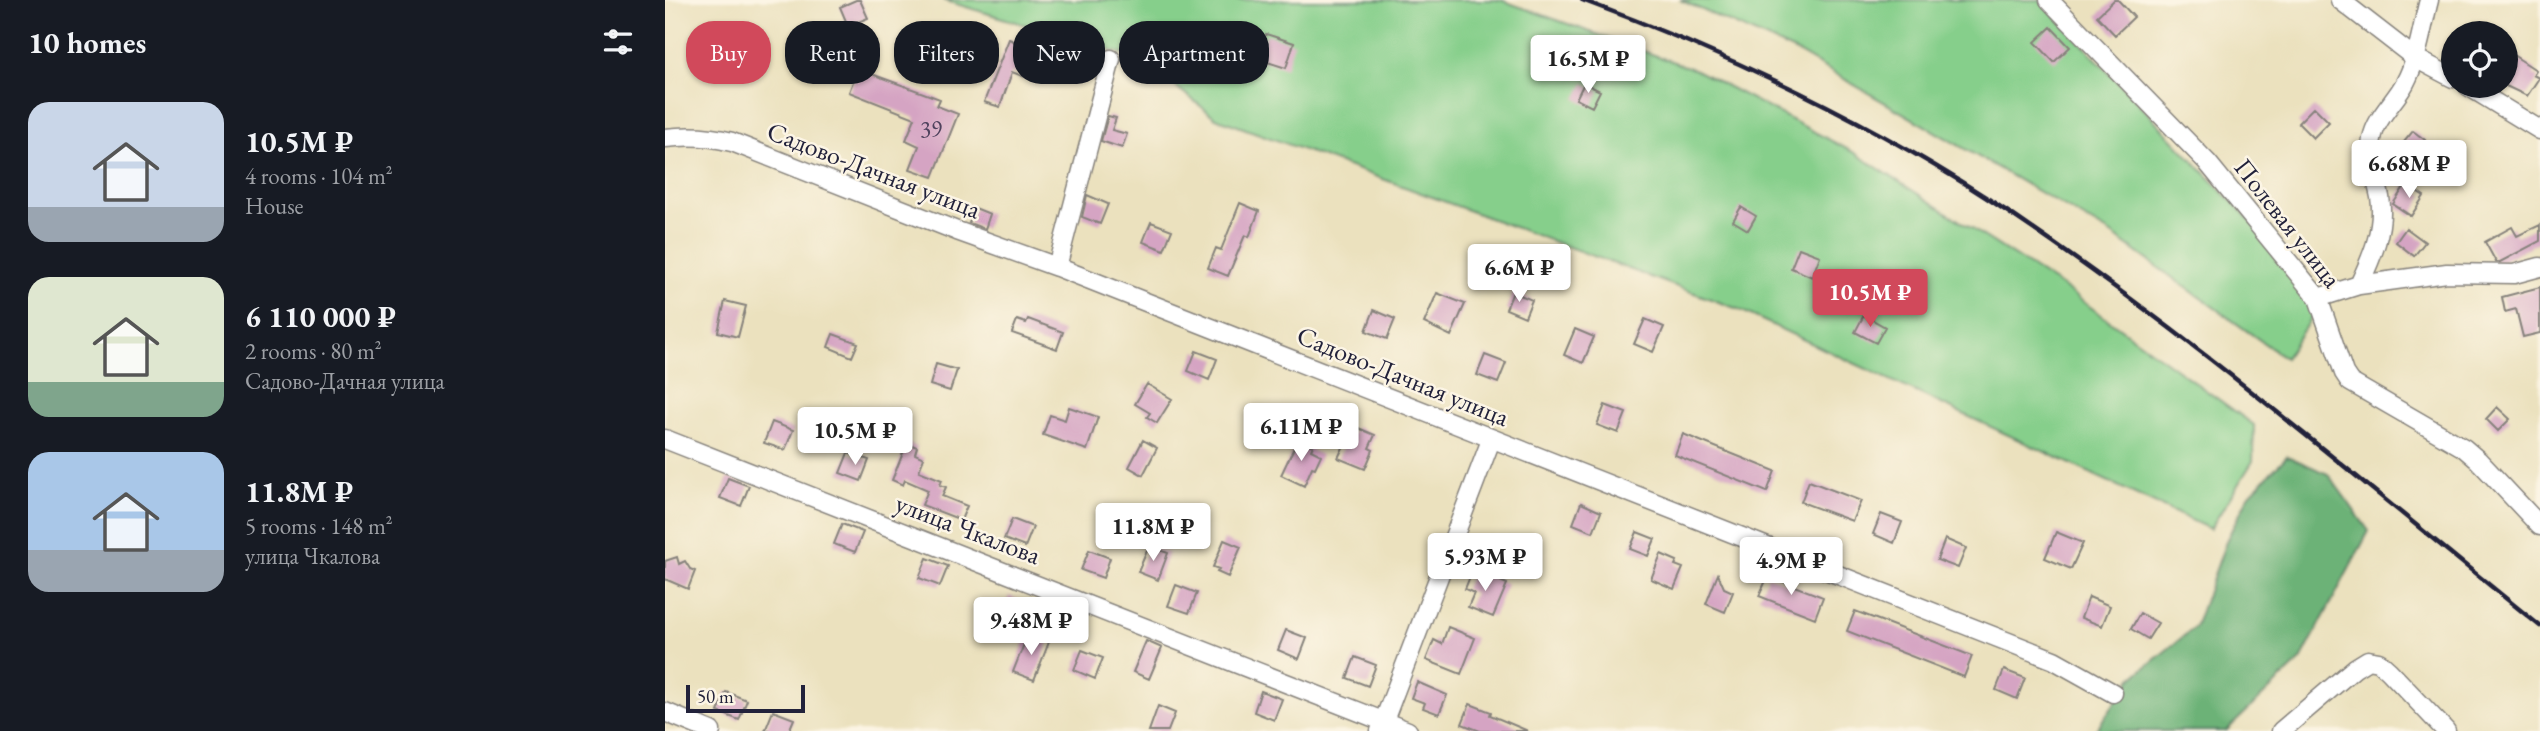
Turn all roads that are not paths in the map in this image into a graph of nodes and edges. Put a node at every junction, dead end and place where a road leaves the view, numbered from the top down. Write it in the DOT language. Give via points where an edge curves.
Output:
graph roads {
  1 [pos="2049,0"];
  2 [pos="2340,0"];
  3 [pos="2429,0"];
  4 [pos="2415,58"];
  5 [pos="1111,59"];
  6 [pos="2441,72"];
  7 [pos="2488,98"];
  8 [pos="2540,130"];
  9 [pos="665,138"];
  10 [pos="1057,267"];
  11 [pos="2540,267"];
  12 [pos="2359,285"];
  13 [pos="2318,298"];
  14 [pos="665,439"];
  15 [pos="1491,440"];
  16 [pos="2540,526"];
  17 [pos="2113,693"];
  18 [pos="665,712"];
  19 [pos="1382,726"];
  20 [pos="2285,730"];
  21 [pos="711,731"];
  22 [pos="1408,731"];
  23 [pos="2446,731"];
  1 -- 13 [label="street, Полевая улица" via="2207,162"];
  2 -- 4 [label="street"];
  3 -- 4 [label="street"];
  4 -- 6 [label="street"];
  4 -- 12 [label="street" via="2406,83 2372,136 2370,153 2381,200 2379,233"];
  5 -- 10 [label="street"];
  7 -- 8 [label="street"];
  9 -- 10 [label="street, Садово-Дачная улица" via="716,137 732,142"];
  10 -- 15 [label="street, Садово-Дачная улица"];
  11 -- 12 [label="street" via="2514,274 2447,273"];
  12 -- 13 [label="street"];
  13 -- 16 [label="street, Полевая улица" via="2350,382 2464,448"];
  14 -- 19 [label="street, улица Чкалова"];
  15 -- 17 [label="street, Садово-Дачная улица" via="2054,660"];
  15 -- 19 [label="street"];
  18 -- 21 [label="street"];
  19 -- 22 [label="street, улица Чкалова"];
  20 -- 23 [label="street" via="2368,660 2389,671"];
}
